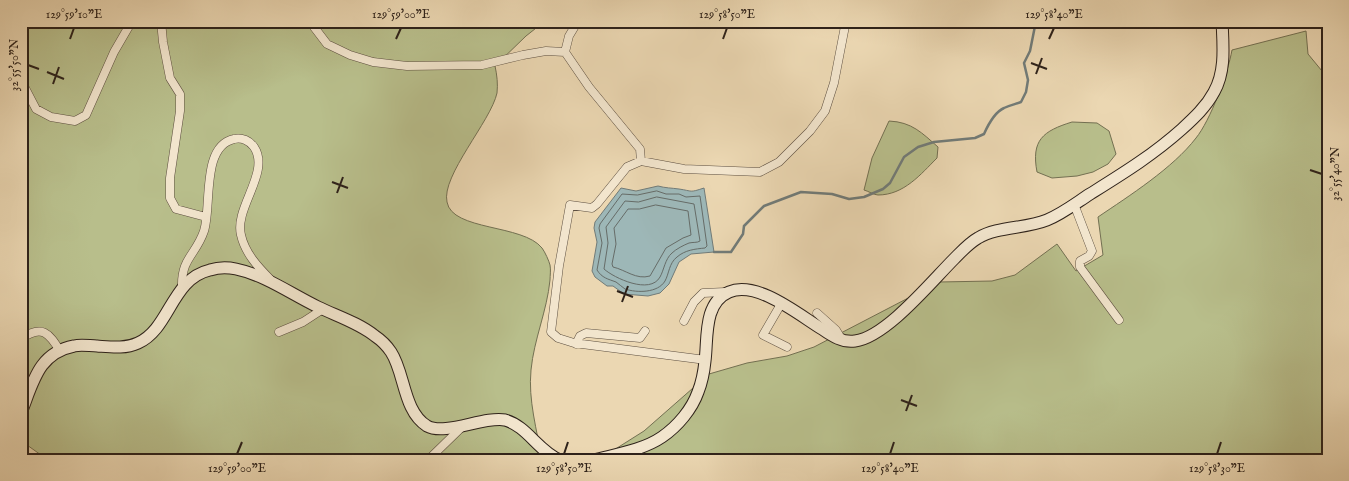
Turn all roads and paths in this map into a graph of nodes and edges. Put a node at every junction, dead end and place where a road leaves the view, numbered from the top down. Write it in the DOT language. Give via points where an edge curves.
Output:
graph roads {
  1 [pos="132,21"];
  2 [pos="161,21"];
  3 [pos="312,21"];
  4 [pos="578,21"];
  5 [pos="846,21"];
  6 [pos="1222,21"];
  7 [pos="566,52"];
  8 [pos="21,59"];
  9 [pos="642,161"];
  10 [pos="1074,204"];
  11 [pos="206,218"];
  12 [pos="275,284"];
  13 [pos="182,287"];
  14 [pos="727,292"];
  15 [pos="781,304"];
  16 [pos="323,309"];
  17 [pos="817,313"];
  18 [pos="1119,320"];
  19 [pos="684,321"];
  20 [pos="646,331"];
  21 [pos="279,332"];
  22 [pos="21,339"];
  23 [pos="842,340"];
  24 [pos="576,344"];
  25 [pos="787,347"];
  26 [pos="60,351"];
  27 [pos="706,360"];
  28 [pos="21,412"];
  29 [pos="464,425"];
  30 [pos="428,460"];
  31 [pos="560,460"];
  32 [pos="594,460"];
  1 -- 8 [label="street" via="114,52 86,115 75,120 51,116 36,109 24,86"];
  2 -- 11 [label="street" via="170,78 180,94 170,198 176,209"];
  3 -- 7 [label="street" via="327,44 350,56 373,62 406,66 482,65 523,54"];
  4 -- 7 [label="street" via="569,36"];
  5 -- 9 [label="street" via="834,83 824,111 810,131 779,162 760,172 684,169"];
  6 -- 10 [label="street" via="1221,73 1215,91 1204,107 1163,146"];
  7 -- 9 [label="street" via="589,87 640,149"];
  9 -- 24 [label="street" via="627,167 592,208 570,205 551,332"];
  10 -- 18 [label="street" via="1092,251 1080,261 1080,267"];
  10 -- 23 [label="street" via="1050,219 989,233 977,239 881,331 866,340"];
  11 -- 12 [label="street" via="211,163 219,148 233,139 242,138 257,153 257,174 243,210 240,234 248,255"];
  11 -- 13 [label="street" via="199,242 184,265"];
  12 -- 13 [label="street" via="253,274 223,267 208,270"];
  12 -- 16 [label="street"];
  13 -- 26 [label="street" via="145,340 123,348 75,345"];
  14 -- 15 [label="street" via="752,290"];
  14 -- 19 [label="street" via="703,293"];
  14 -- 27 [label="street" via="712,311"];
  15 -- 23 [label="street"];
  15 -- 25 [label="street" via="763,335"];
  16 -- 21 [label="street"];
  16 -- 29 [label="street" via="374,335 391,351 407,397 416,415 427,426"];
  17 -- 23 [label="street"];
  20 -- 24 [label="street" via="640,338 586,333"];
  22 -- 26 [label="street" via="36,331 43,332 50,336"];
  24 -- 27 [label="street"];
  26 -- 28 [label="street" via="46,359 39,369"];
  27 -- 32 [label="street" via="698,394 678,424 647,445"];
  29 -- 30 [label="street"];
  29 -- 31 [label="street" via="505,420 518,426"];
}
